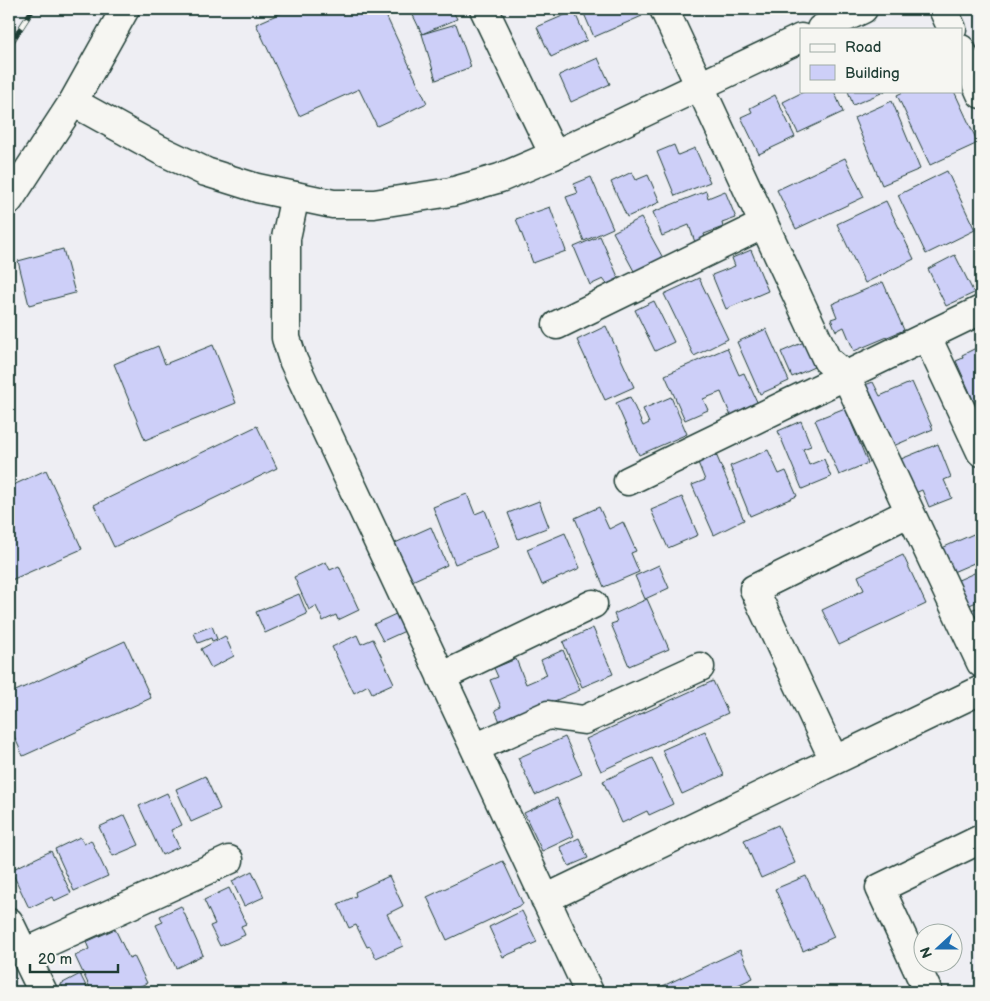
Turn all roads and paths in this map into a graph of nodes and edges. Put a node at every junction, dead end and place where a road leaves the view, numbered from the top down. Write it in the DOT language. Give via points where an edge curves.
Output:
graph roads {
  1 [pos="125,9"];
  2 [pos="484,9"];
  3 [pos="664,9"];
  4 [pos="863,9"];
  5 [pos="943,9"];
  6 [pos="823,28"];
  7 [pos="952,28"];
  8 [pos="800,38"];
  9 [pos="962,51"];
  10 [pos="701,86"];
  11 [pos="981,94"];
  12 [pos="74,102"];
  13 [pos="554,155"];
  14 [pos="295,196"];
  15 [pos="9,200"];
  16 [pos="764,224"];
  17 [pos="981,310"];
  18 [pos="557,325"];
  19 [pos="927,337"];
  20 [pos="846,376"];
  21 [pos="981,452"];
  22 [pos="628,481"];
  23 [pos="910,512"];
  24 [pos="593,604"];
  25 [pos="981,663"];
  26 [pos="700,667"];
  27 [pos="441,677"];
  28 [pos="981,690"];
  29 [pos="474,748"];
  30 [pos="834,760"];
  31 [pos="981,839"];
  32 [pos="229,860"];
  33 [pos="546,899"];
  34 [pos="9,922"];
  35 [pos="24,953"];
  36 [pos="42,992"];
  37 [pos="589,992"];
  38 [pos="928,992"];
  1 -- 12 [label="street"];
  2 -- 13 [label="street"];
  3 -- 10 [label="street"];
  4 -- 6 [label="street"];
  5 -- 7 [label="street"];
  8 -- 10 [label="street"];
  9 -- 11 [label="street"];
  10 -- 13 [label="street"];
  10 -- 16 [label="street"];
  12 -- 14 [label="street" via="206,172"];
  12 -- 15 [label="street"];
  13 -- 14 [label="street" via="500,178 451,192 374,204 333,204"];
  14 -- 27 [label="street" via="286,238 286,338 293,360"];
  16 -- 18 [label="street"];
  16 -- 20 [label="street" via="828,360"];
  17 -- 19 [label="street"];
  19 -- 20 [label="street"];
  19 -- 21 [label="street"];
  20 -- 22 [label="street"];
  20 -- 23 [label="street"];
  23 -- 25 [label="street"];
  23 -- 30 [label="street" via="754,589"];
  24 -- 27 [label="street"];
  26 -- 29 [label="street" via="584,720 548,715"];
  27 -- 29 [label="street"];
  28 -- 30 [label="street"];
  29 -- 33 [label="street"];
  30 -- 33 [label="street"];
  31 -- 38 [label="street" via="880,888"];
  32 -- 35 [label="street"];
  33 -- 37 [label="street"];
  34 -- 35 [label="street"];
  35 -- 36 [label="street"];
}
